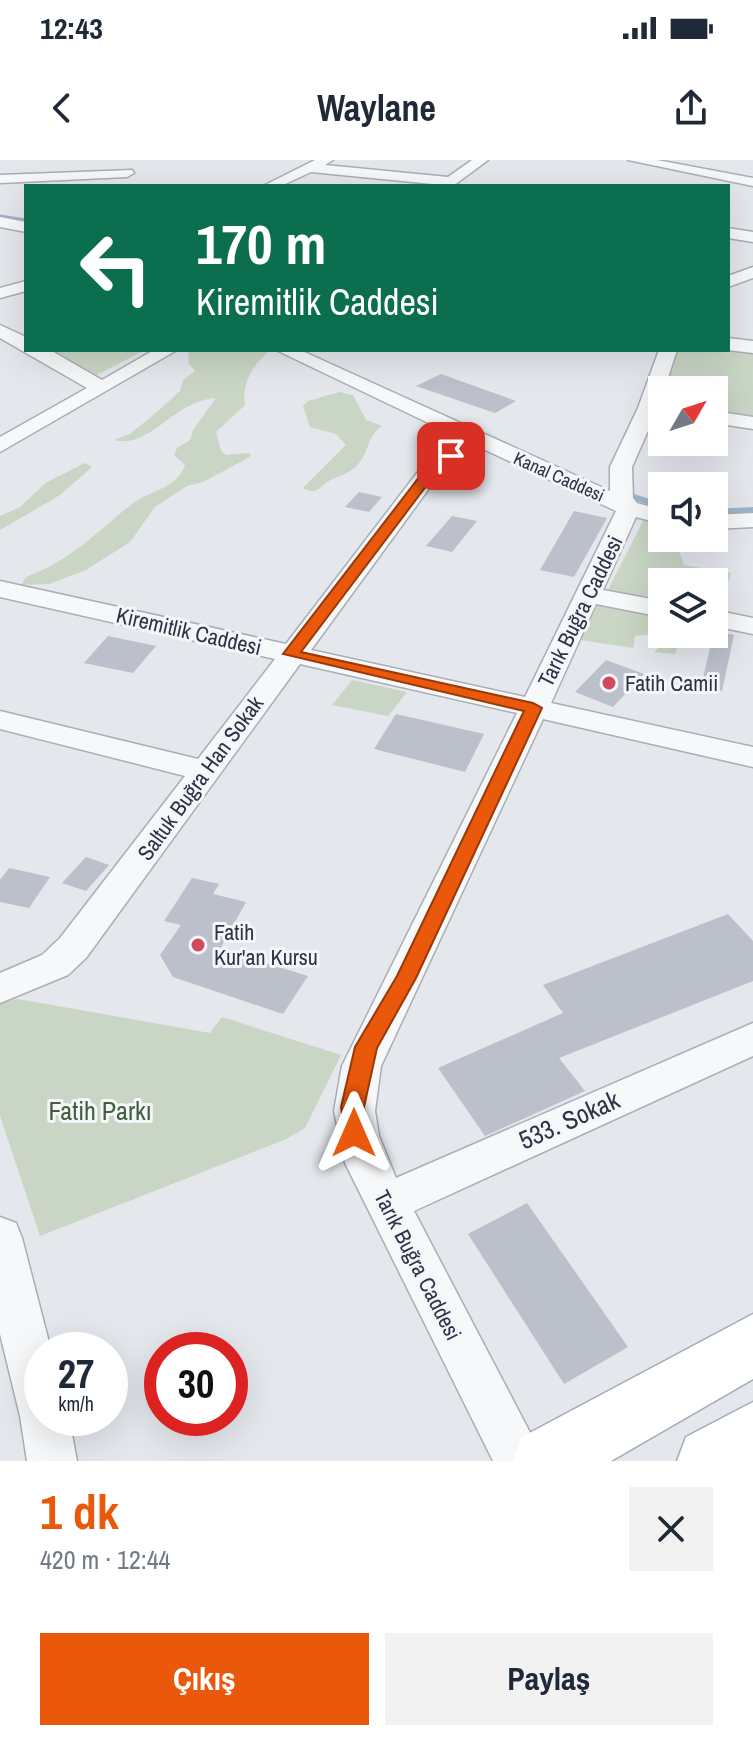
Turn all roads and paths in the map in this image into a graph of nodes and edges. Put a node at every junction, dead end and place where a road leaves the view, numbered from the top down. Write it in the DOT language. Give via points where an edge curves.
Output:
graph roads {
  1 [pos="118,160"];
  2 [pos="326,160"];
  3 [pos="481,160"];
  4 [pos="635,160"];
  5 [pos="309,168"];
  6 [pos="127,173"];
  7 [pos="0,179"];
  8 [pos="753,182"];
  9 [pos="135,184"];
  10 [pos="274,184"];
  11 [pos="447,184"];
  12 [pos="0,222"];
  13 [pos="24,227"];
  14 [pos="730,233"];
  15 [pos="753,237"];
  16 [pos="24,287"];
  17 [pos="0,293"];
  18 [pos="0,330"];
  19 [pos="24,344"];
  20 [pos="730,344"];
  21 [pos="753,347"];
  22 [pos="39,352"];
  23 [pos="164,352"];
  24 [pos="289,352"];
  25 [pos="668,352"];
  26 [pos="662,376"];
  27 [pos="100,387"];
  28 [pos="728,419"];
  29 [pos="648,421"];
  30 [pos="753,423"];
  31 [pos="479,441"];
  32 [pos="0,446"];
  33 [pos="633,502"];
  34 [pos="753,520"];
  35 [pos="728,521"];
  36 [pos="0,589"];
  37 [pos="589,595"];
  38 [pos="648,606"];
  39 [pos="728,621"];
  40 [pos="753,626"];
  41 [pos="291,654"];
  42 [pos="533,708"];
  43 [pos="0,720"];
  44 [pos="753,757"];
  45 [pos="205,771"];
  46 [pos="0,989"];
  47 [pos="753,1039"];
  48 [pos="385,1203"];
  49 [pos="0,1238"];
  50 [pos="24,1336"];
  51 [pos="753,1345"];
  52 [pos="753,1435"];
  53 [pos="47,1436"];
  54 [pos="52,1461"];
  55 [pos="520,1461"];
  56 [pos="546,1461"];
  57 [pos="710,1461"];
  1 -- 6 [label="street"];
  2 -- 5 [label="street"];
  3 -- 11 [label="street"];
  4 -- 8 [label="street"];
  5 -- 10 [label="street"];
  5 -- 11 [label="street"];
  6 -- 7 [label="street"];
  6 -- 9 [label="street"];
  12 -- 13 [label="street"];
  14 -- 15 [label="street"];
  16 -- 17 [label="street"];
  18 -- 19 [label="street"];
  20 -- 21 [label="street"];
  22 -- 27 [label="street"];
  23 -- 27 [label="street"];
  24 -- 31 [label="street, Kanal Caddesi"];
  25 -- 26 [label="street, Tarık Buğra Caddesi"];
  27 -- 32 [label="street"];
  28 -- 30 [label="street"];
  29 -- 33 [label="street, Tarık Buğra Caddesi" via="621,467"];
  31 -- 33 [label="street, Kanal Caddesi"];
  31 -- 41 [label="street, Saltuk Buğra Han Sokak" via="425,478"];
  33 -- 37 [label="street, Tarık Buğra Caddesi"];
  34 -- 35 [label="street"];
  36 -- 41 [label="street, Kiremitlik Caddesi"];
  37 -- 38 [label="street"];
  37 -- 42 [label="street, Tarık Buğra Caddesi"];
  39 -- 40 [label="street"];
  41 -- 42 [label="street, Kiremitlik Caddesi"];
  41 -- 45 [label="street, Saltuk Buğra Han Sokak"];
  42 -- 44 [label="street, Kiremitlik Caddesi"];
  42 -- 48 [label="street, Tarık Buğra Caddesi" via="406,978 366,1047 352,1107 354,1133"];
  43 -- 45 [label="street"];
  45 -- 46 [label="street, Saltuk Buğra Han Sokak" via="73,948 55,965"];
  47 -- 48 [label="street, 533. Sokak"];
  48 -- 55 [label="street, Tarık Buğra Caddesi"];
  49 -- 50 [label="street"];
  51 -- 56 [label="main road"];
  52 -- 57 [label="main road"];
  53 -- 54 [label="street"];
}
